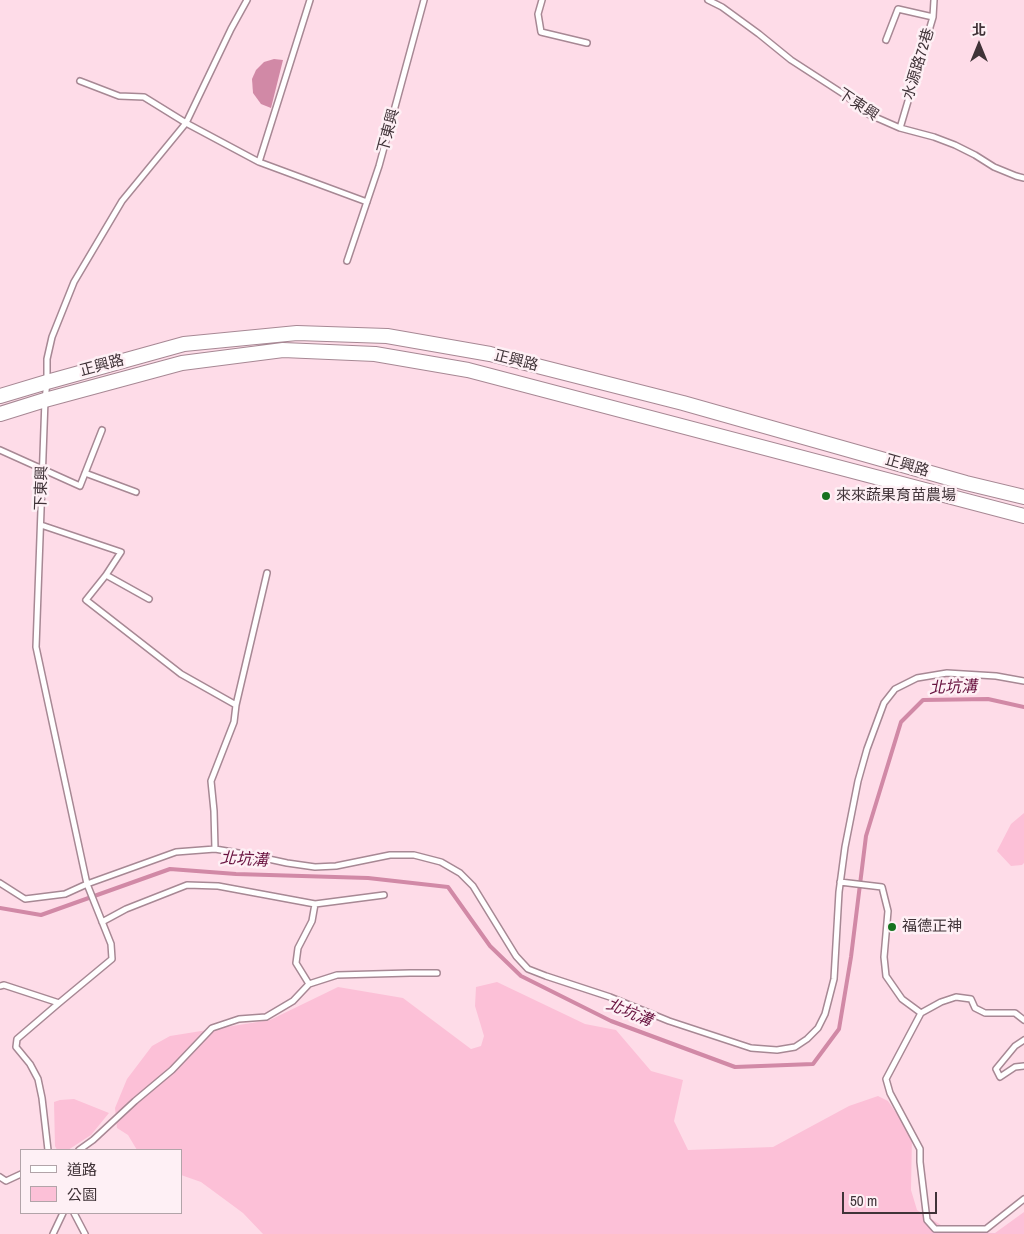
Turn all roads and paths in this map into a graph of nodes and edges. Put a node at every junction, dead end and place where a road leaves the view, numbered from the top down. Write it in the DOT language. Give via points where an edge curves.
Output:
graph roads {
  1 [pos="247,0"];
  2 [pos="310,0"];
  3 [pos="424,0"];
  4 [pos="542,0"];
  5 [pos="708,0"];
  6 [pos="934,0"];
  7 [pos="933,18"];
  8 [pos="886,40"];
  9 [pos="587,44"];
  10 [pos="80,81"];
  11 [pos="186,124"];
  12 [pos="900,128"];
  13 [pos="259,162"];
  14 [pos="1024,178"];
  15 [pos="366,202"];
  16 [pos="347,261"];
  17 [pos="47,382"];
  18 [pos="0,396"];
  19 [pos="45,400"];
  20 [pos="0,414"];
  21 [pos="102,430"];
  22 [pos="0,450"];
  23 [pos="43,468"];
  24 [pos="85,473"];
  25 [pos="136,492"];
  26 [pos="1024,498"];
  27 [pos="1024,516"];
  28 [pos="41,525"];
  29 [pos="267,573"];
  30 [pos="106,574"];
  31 [pos="148,599"];
  32 [pos="1024,681"];
  33 [pos="236,705"];
  34 [pos="214,849"];
  35 [pos="841,882"];
  36 [pos="0,883"];
  37 [pos="87,886"];
  38 [pos="384,895"];
  39 [pos="315,904"];
  40 [pos="102,922"];
  41 [pos="437,973"];
  42 [pos="310,984"];
  43 [pos="0,986"];
  44 [pos="59,1003"];
  45 [pos="921,1013"];
  46 [pos="1024,1020"];
  47 [pos="1024,1040"];
  48 [pos="1024,1066"];
  49 [pos="48,1149"];
  50 [pos="80,1149"];
  51 [pos="20,1174"];
  52 [pos="0,1177"];
  53 [pos="1024,1199"];
  54 [pos="63,1214"];
  55 [pos="75,1214"];
  56 [pos="53,1234"];
  57 [pos="85,1234"];
  1 -- 11 [label="lane, 下東興"];
  2 -- 13 [label="lane"];
  3 -- 15 [label="lane, 下東興" via="379,166"];
  4 -- 9 [label="lane" via="538,14 540,32"];
  5 -- 12 [label="lane, 下東興" via="868,114"];
  6 -- 7 [label="lane, 水源路72巷"];
  7 -- 8 [label="lane" via="898,9"];
  7 -- 12 [label="lane, 水源路72巷"];
  10 -- 11 [label="lane" via="119,96 144,97"];
  11 -- 13 [label="lane"];
  11 -- 17 [label="lane, 下東興" via="122,201 74,282 52,337 47,358"];
  12 -- 14 [label="lane, 下東興" via="955,145 994,167"];
  13 -- 15 [label="lane"];
  15 -- 16 [label="lane, 下東興"];
  17 -- 18 [label="main road, 正興路"];
  17 -- 19 [label="lane, 下東興"];
  17 -- 26 [label="main road, 正興路" via="184,344 297,333 387,336 490,354 577,376"];
  19 -- 20 [label="main road, 正興路"];
  19 -- 23 [label="lane, 下東興"];
  19 -- 27 [label="main road, 正興路" via="182,363 282,350 375,354 468,370"];
  21 -- 24 [label="lane"];
  22 -- 23 [label="lane"];
  23 -- 24 [label="lane" via="80,486"];
  23 -- 28 [label="lane, 下東興"];
  24 -- 25 [label="lane"];
  28 -- 30 [label="lane" via="121,552"];
  28 -- 37 [label="lane, 下東興" via="36,647"];
  29 -- 33 [label="lane"];
  30 -- 31 [label="lane"];
  30 -- 33 [label="lane" via="86,600 181,674"];
  32 -- 35 [label="lane" via="947,673 917,678 896,689 884,703 867,749 845,847"];
  33 -- 34 [label="lane" via="234,722 211,781"];
  34 -- 35 [label="lane" via="315,866 336,866 390,855 414,855 441,862 460,873 473,886 516,956 528,969 751,1048 777,1050 795,1047 807,1039 825,1014 834,979"];
  34 -- 37 [label="lane" via="176,852"];
  35 -- 45 [label="lane" via="882,887 888,911 884,957 886,976 902,999"];
  36 -- 37 [label="lane" via="25,900 65,894"];
  37 -- 40 [label="lane, 下東興"];
  38 -- 39 [label="lane"];
  39 -- 40 [label="lane" via="218,886 187,885"];
  39 -- 42 [label="lane" via="312,922 298,948 296,963"];
  40 -- 44 [label="lane, 下東興" via="111,944 112,959"];
  41 -- 42 [label="lane" via="337,975"];
  42 -- 50 [label="lane" via="293,1001 266,1016 239,1019 212,1028 172,1070"];
  43 -- 44 [label="lane"];
  44 -- 49 [label="lane" via="17,1039 16,1047 38,1079"];
  45 -- 46 [label="lane" via="956,997 972,998 976,1008 985,1013 1016,1013"];
  45 -- 53 [label="lane" via="886,1079 890,1093 920,1149 927,1220 935,1229 986,1229"];
  47 -- 48 [label="lane" via="996,1069 1000,1077 1014,1067"];
  51 -- 52 [label="lane" via="6,1181"];
  54 -- 56 [label="lane"];
  55 -- 57 [label="lane"];
}
